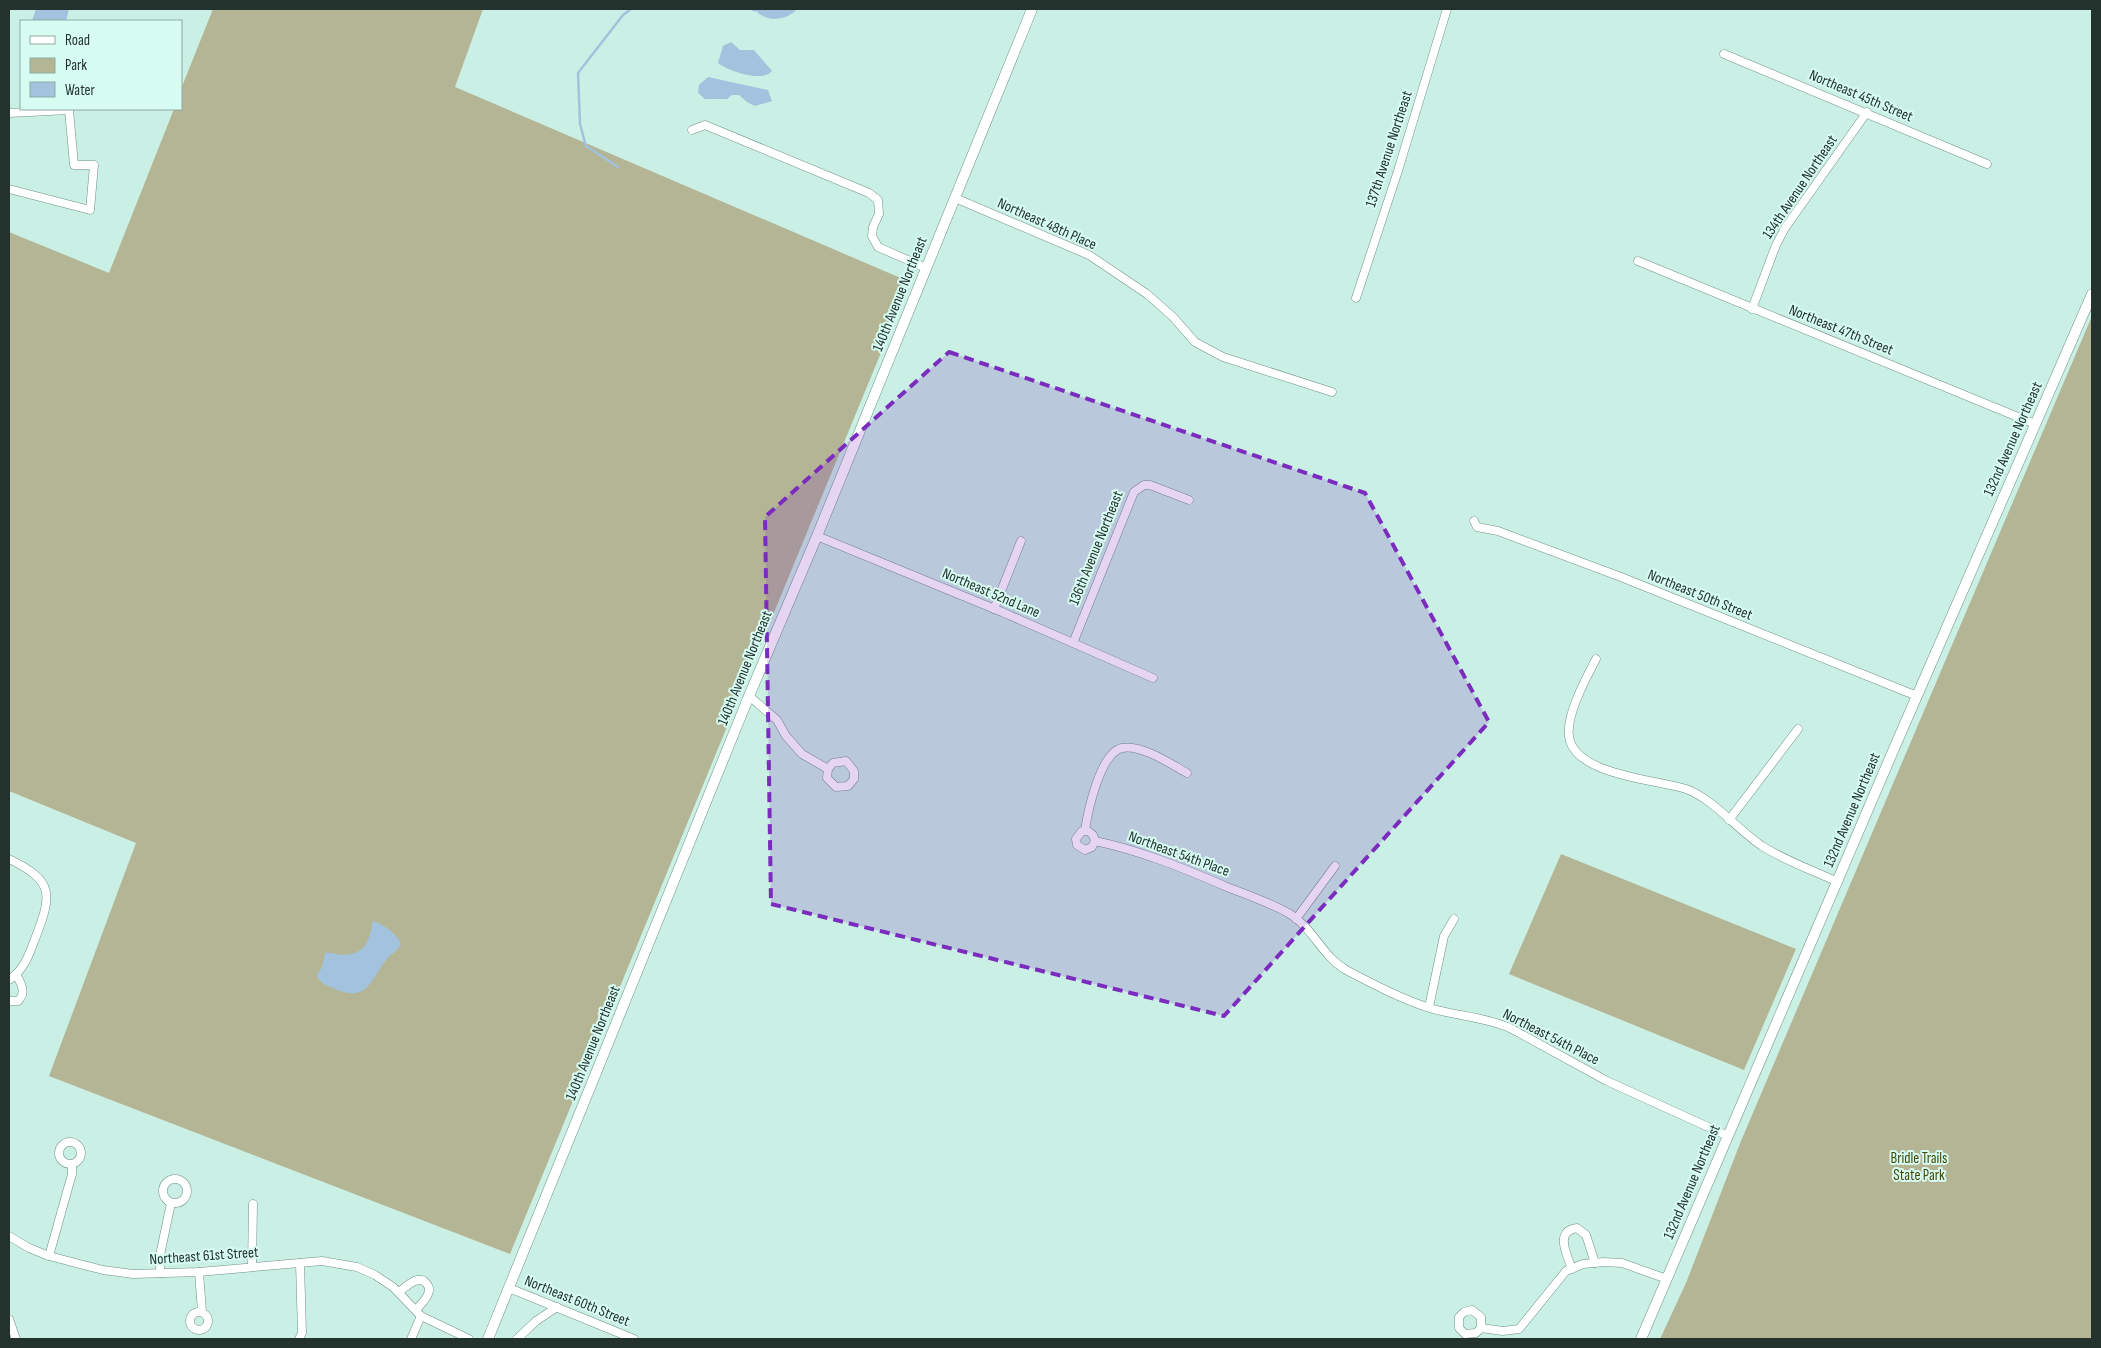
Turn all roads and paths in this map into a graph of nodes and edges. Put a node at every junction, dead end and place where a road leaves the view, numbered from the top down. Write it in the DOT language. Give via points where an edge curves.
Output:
graph roads {
  1 [pos="1032,9"];
  2 [pos="1447,9"];
  3 [pos="1724,54"];
  4 [pos="1867,112"];
  5 [pos="9,113"];
  6 [pos="692,130"];
  7 [pos="1987,164"];
  8 [pos="9,189"];
  9 [pos="955,198"];
  10 [pos="1638,261"];
  11 [pos="926,268"];
  12 [pos="2092,294"];
  13 [pos="1356,298"];
  14 [pos="1752,309"];
  15 [pos="1332,392"];
  16 [pos="2035,424"];
  17 [pos="1189,500"];
  18 [pos="1474,521"];
  19 [pos="817,536"];
  20 [pos="1021,541"];
  21 [pos="994,609"];
  22 [pos="1073,643"];
  23 [pos="1596,659"];
  24 [pos="1153,678"];
  25 [pos="749,696"];
  26 [pos="1917,696"];
  27 [pos="1798,729"];
  28 [pos="828,769"];
  29 [pos="1187,773"];
  30 [pos="1729,820"];
  31 [pos="1085,830"];
  32 [pos="1095,841"];
  33 [pos="9,859"];
  34 [pos="1335,866"];
  35 [pos="1838,882"];
  36 [pos="1296,919"];
  37 [pos="1454,919"];
  38 [pos="16,974"];
  39 [pos="9,980"];
  40 [pos="9,1002"];
  41 [pos="1429,1007"];
  42 [pos="1728,1136"];
  43 [pos="72,1164"];
  44 [pos="171,1203"];
  45 [pos="253,1204"];
  46 [pos="9,1236"];
  47 [pos="49,1256"];
  48 [pos="300,1263"];
  49 [pos="1595,1263"];
  50 [pos="252,1267"];
  51 [pos="1572,1269"];
  52 [pos="199,1272"];
  53 [pos="161,1273"];
  54 [pos="1667,1279"];
  55 [pos="509,1288"];
  56 [pos="399,1292"];
  57 [pos="557,1307"];
  58 [pos="202,1312"];
  59 [pos="418,1313"];
  60 [pos="9,1319"];
  61 [pos="1481,1328"];
  62 [pos="16,1339"];
  63 [pos="299,1339"];
  64 [pos="411,1339"];
  65 [pos="469,1339"];
  66 [pos="488,1339"];
  67 [pos="517,1339"];
  68 [pos="634,1339"];
  69 [pos="1641,1339"];
  1 -- 9 [label="street, 140th Avenue Northeast"];
  2 -- 13 [label="street, 137th Avenue Northeast"];
  3 -- 4 [label="street, Northeast 45th Street"];
  4 -- 7 [label="street, Northeast 45th Street"];
  4 -- 14 [label="street, 134th Avenue Northeast" via="1785,228"];
  5 -- 8 [label="street" via="70,110 74,165 94,165 90,210"];
  6 -- 11 [label="street" via="705,125 869,193 878,200 880,214 872,236 878,247"];
  9 -- 11 [label="street, 140th Avenue Northeast"];
  9 -- 15 [label="street, Northeast 48th Place" via="1089,255 1147,294 1195,342 1215,353"];
  10 -- 14 [label="street, Northeast 47th Street"];
  11 -- 19 [label="street, 140th Avenue Northeast"];
  12 -- 16 [label="street, 132nd Avenue Northeast"];
  14 -- 16 [label="street, Northeast 47th Street"];
  16 -- 26 [label="street, 132nd Avenue Northeast"];
  17 -- 22 [label="street, 136th Avenue Northeast" via="1150,485 1134,492"];
  18 -- 26 [label="street, Northeast 50th Street" via="1477,527 1498,531 1621,576"];
  19 -- 21 [label="street, Northeast 52nd Lane"];
  19 -- 25 [label="street, 140th Avenue Northeast"];
  20 -- 21 [label="street"];
  21 -- 22 [label="street, Northeast 52nd Lane"];
  22 -- 24 [label="street, Northeast 52nd Lane"];
  23 -- 30 [label="street" via="1584,681 1568,730 1570,742 1577,753 1604,769 1688,790 1706,799"];
  25 -- 28 [label="street" via="777,720 802,754"];
  25 -- 55 [label="street, 140th Avenue Northeast"];
  26 -- 35 [label="street, 132nd Avenue Northeast"];
  27 -- 30 [label="street"];
  29 -- 31 [label="street" via="1150,754 1121,748 1108,756 1091,801"];
  30 -- 35 [label="street" via="1761,845"];
  31 -- 32 [label="street" via="1093,835"];
  31 -- 32 [label="street, Northeast 54th Place" via="1077,836 1077,845 1085,850"];
  32 -- 36 [label="street, Northeast 54th Place" via="1157,857 1278,908"];
  33 -- 38 [label="street" via="33,872 44,885 47,897 47,908 28,958"];
  34 -- 36 [label="street"];
  35 -- 42 [label="street, 132nd Avenue Northeast"];
  36 -- 41 [label="street, Northeast 54th Place" via="1328,957 1344,969"];
  37 -- 41 [label="street" via="1444,936"];
  38 -- 39 [label="street"];
  38 -- 40 [label="street" via="23,991 18,1001"];
  41 -- 42 [label="street, Northeast 54th Place" via="1497,1022 1607,1082"];
  42 -- 54 [label="street, 132nd Avenue Northeast"];
  43 -- 47 [label="street"];
  44 -- 53 [label="street" via="159,1260"];
  45 -- 50 [label="street"];
  46 -- 47 [label="street, Northeast 61st Street"];
  47 -- 53 [label="street, Northeast 61st Street" via="103,1270"];
  48 -- 50 [label="street, Northeast 61st Street"];
  48 -- 56 [label="street, Northeast 61st Street" via="322,1261 357,1267"];
  48 -- 63 [label="street" via="302,1333"];
  49 -- 51 [label="street"];
  49 -- 51 [label="street" via="1586,1234 1577,1228 1571,1229 1563,1239"];
  49 -- 54 [label="street" via="1622,1263"];
  50 -- 52 [label="street, Northeast 61st Street"];
  51 -- 61 [label="street" via="1566,1271 1519,1329 1503,1332"];
  52 -- 53 [label="street, Northeast 61st Street"];
  52 -- 58 [label="street"];
  54 -- 69 [label="street, 132nd Avenue Northeast"];
  55 -- 57 [label="street, Northeast 60th Street"];
  55 -- 66 [label="street, 140th Avenue Northeast"];
  56 -- 59 [label="street, Northeast 61st Street"];
  56 -- 59 [label="street" via="414,1281 426,1282 428,1294"];
  57 -- 67 [label="street"];
  57 -- 68 [label="street, Northeast 60th Street"];
  59 -- 64 [label="street"];
  59 -- 65 [label="street, Northeast 61st Street"];
  60 -- 62 [label="street"];
}
